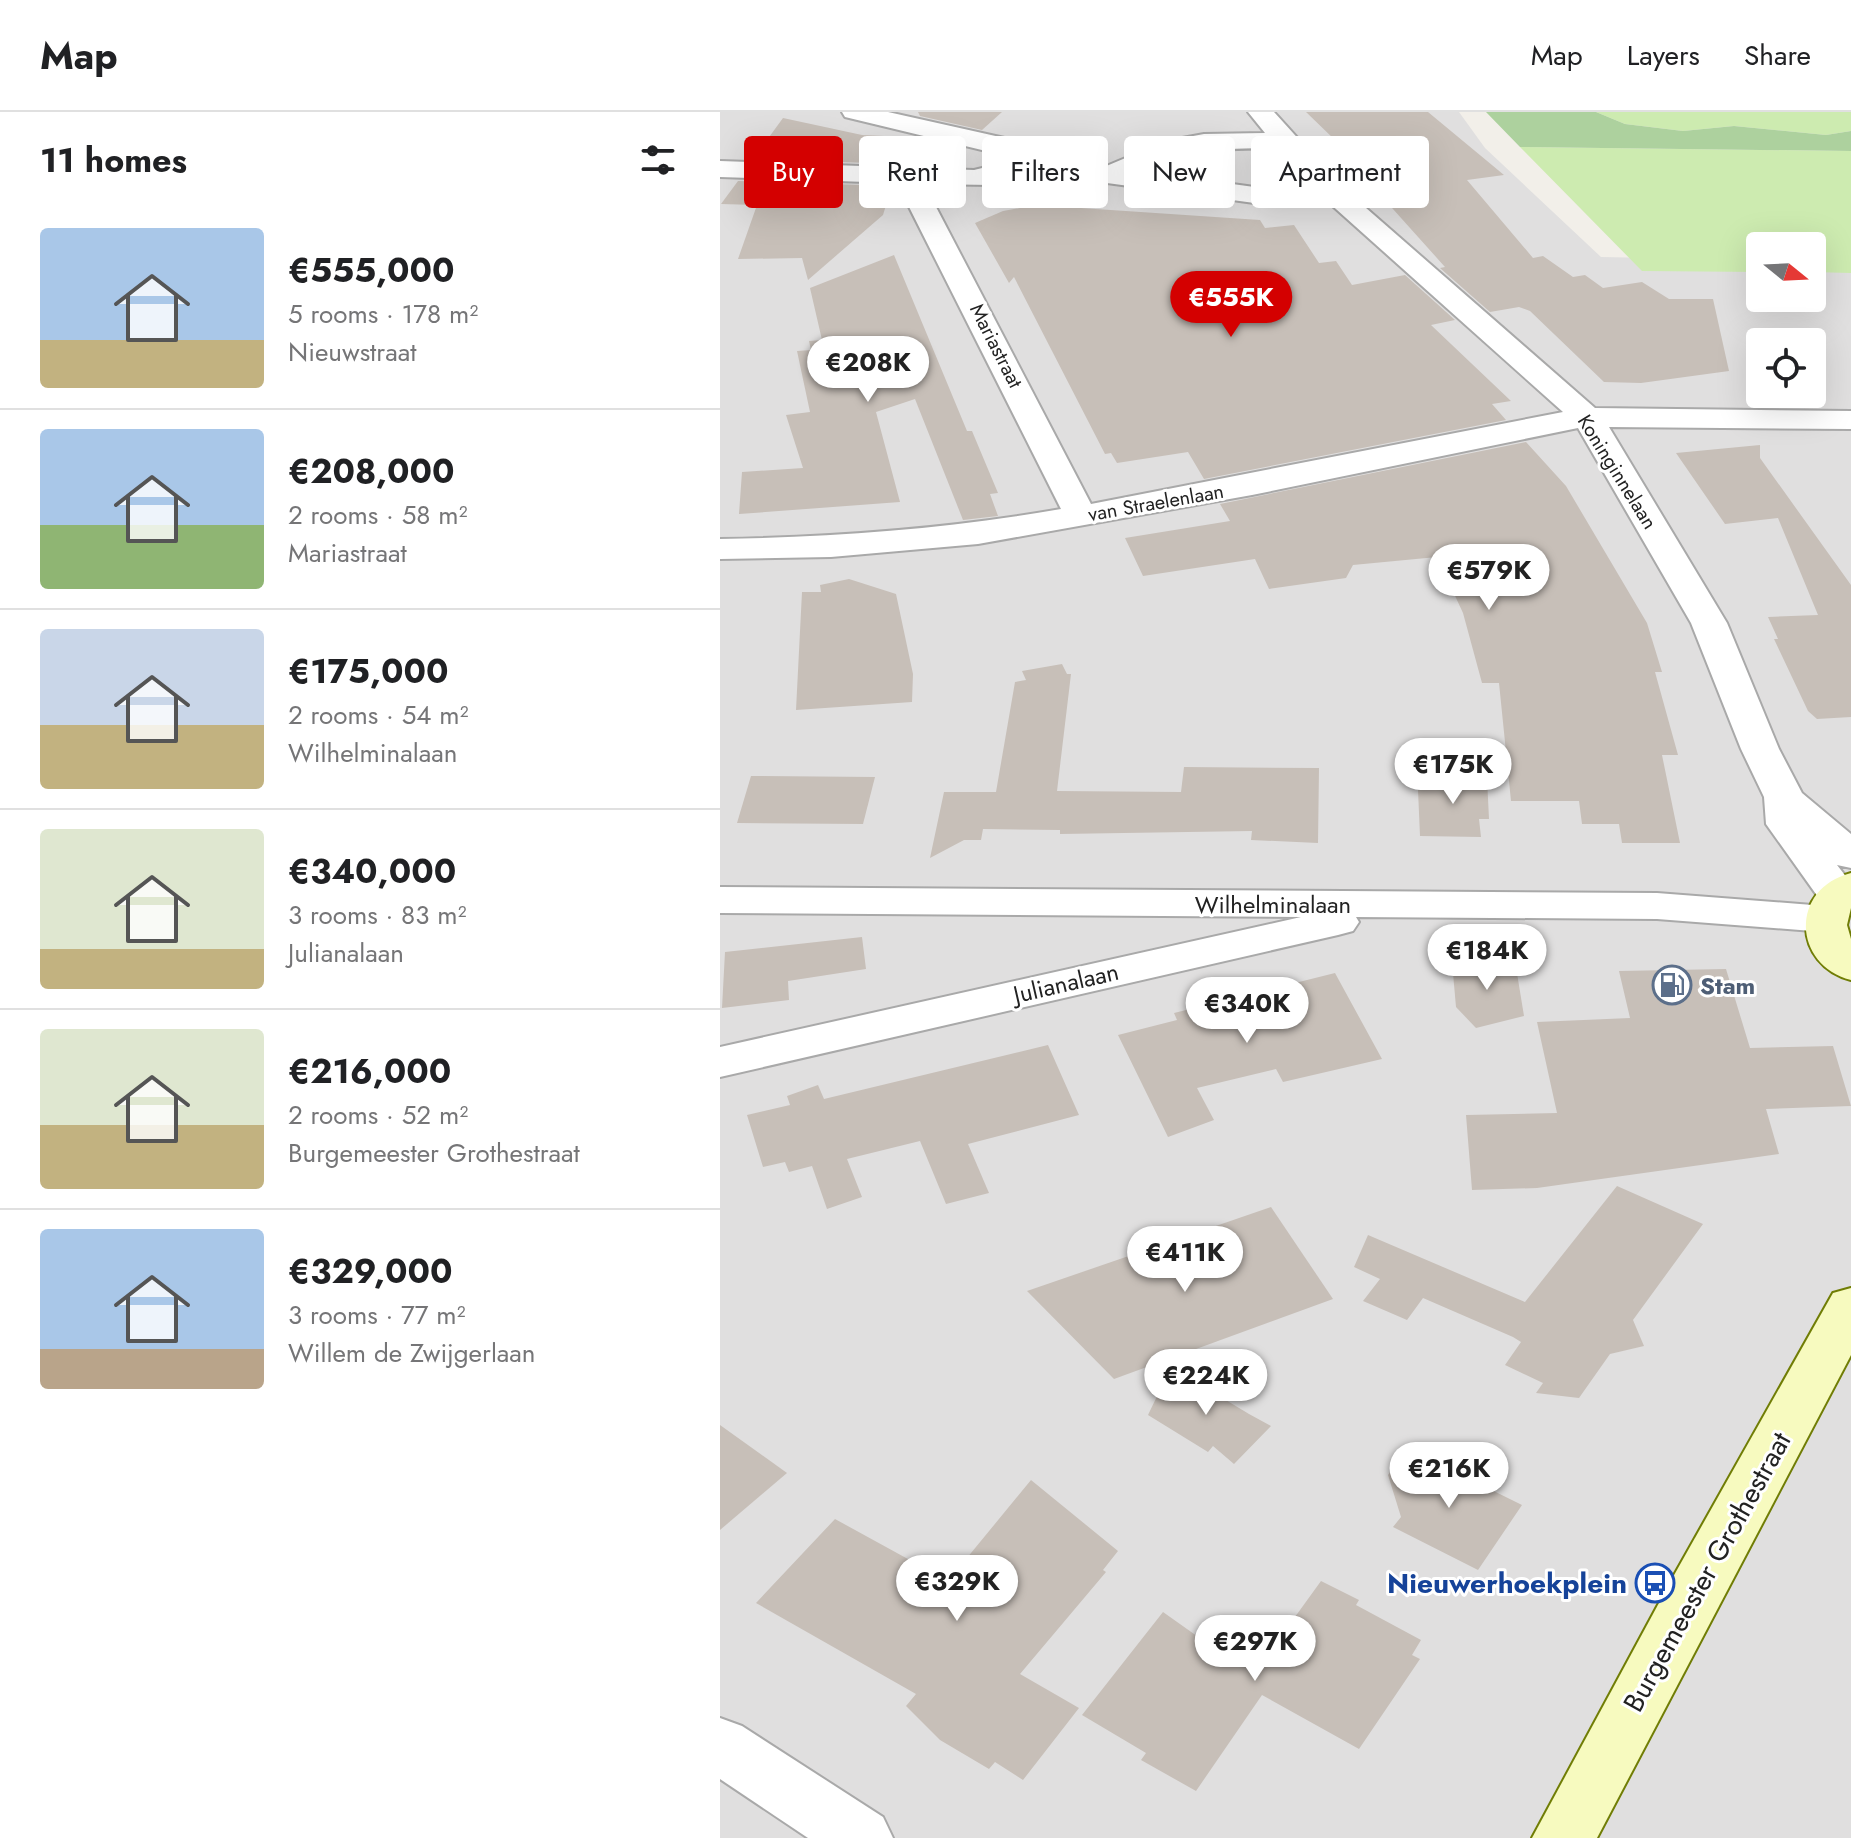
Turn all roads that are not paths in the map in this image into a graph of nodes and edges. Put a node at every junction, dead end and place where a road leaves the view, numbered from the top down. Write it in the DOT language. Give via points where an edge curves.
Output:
graph roads {
  1 [pos="854,112"];
  2 [pos="1260,112"];
  3 [pos="1281,136"];
  4 [pos="982,140"];
  5 [pos="1251,141"];
  6 [pos="721,154"];
  7 [pos="859,172"];
  8 [pos="1108,175"];
  9 [pos="1108,175"];
  10 [pos="1251,195"];
  11 [pos="923,208"];
  12 [pos="1350,208"];
  13 [pos="1587,417"];
  14 [pos="1851,420"];
  15 [pos="1081,516"];
  16 [pos="720,549"];
  17 [pos="1841,889"];
  18 [pos="720,900"];
  19 [pos="1412,905"];
  20 [pos="1851,966"];
  21 [pos="720,1062"];
  22 [pos="1851,1307"];
  23 [pos="720,1745"];
  24 [pos="861,1838"];
  25 [pos="1564,1838"];
  1 -- 4 [label="street"];
  2 -- 3 [label="street, Koninginnelaan"];
  5 -- 8 [label="street" via="1166,149"];
  6 -- 7 [label="street"];
  9 -- 10 [label="street"];
  11 -- 15 [label="street, Mariastraat"];
  12 -- 13 [label="street, Koninginnelaan"];
  13 -- 14 [label="street, van Straelenlaan"];
  13 -- 15 [label="street, van Straelenlaan"];
  13 -- 17 [label="street, Koninginnelaan" via="1709,623 1784,797 1786,824"];
  15 -- 16 [label="street, van Straelenlaan" via="899,542"];
  17 -- 19 [label="street, Wilhelminalaan" via="1657,906"];
  17 -- 20 [label="main road" via="1825,933"];
  18 -- 19 [label="street, Wilhelminalaan"];
  19 -- 21 [label="street, Julianalaan"];
  22 -- 25 [label="main road, Burgemeester Grothestraat"];
  23 -- 24 [label="street"];
}
